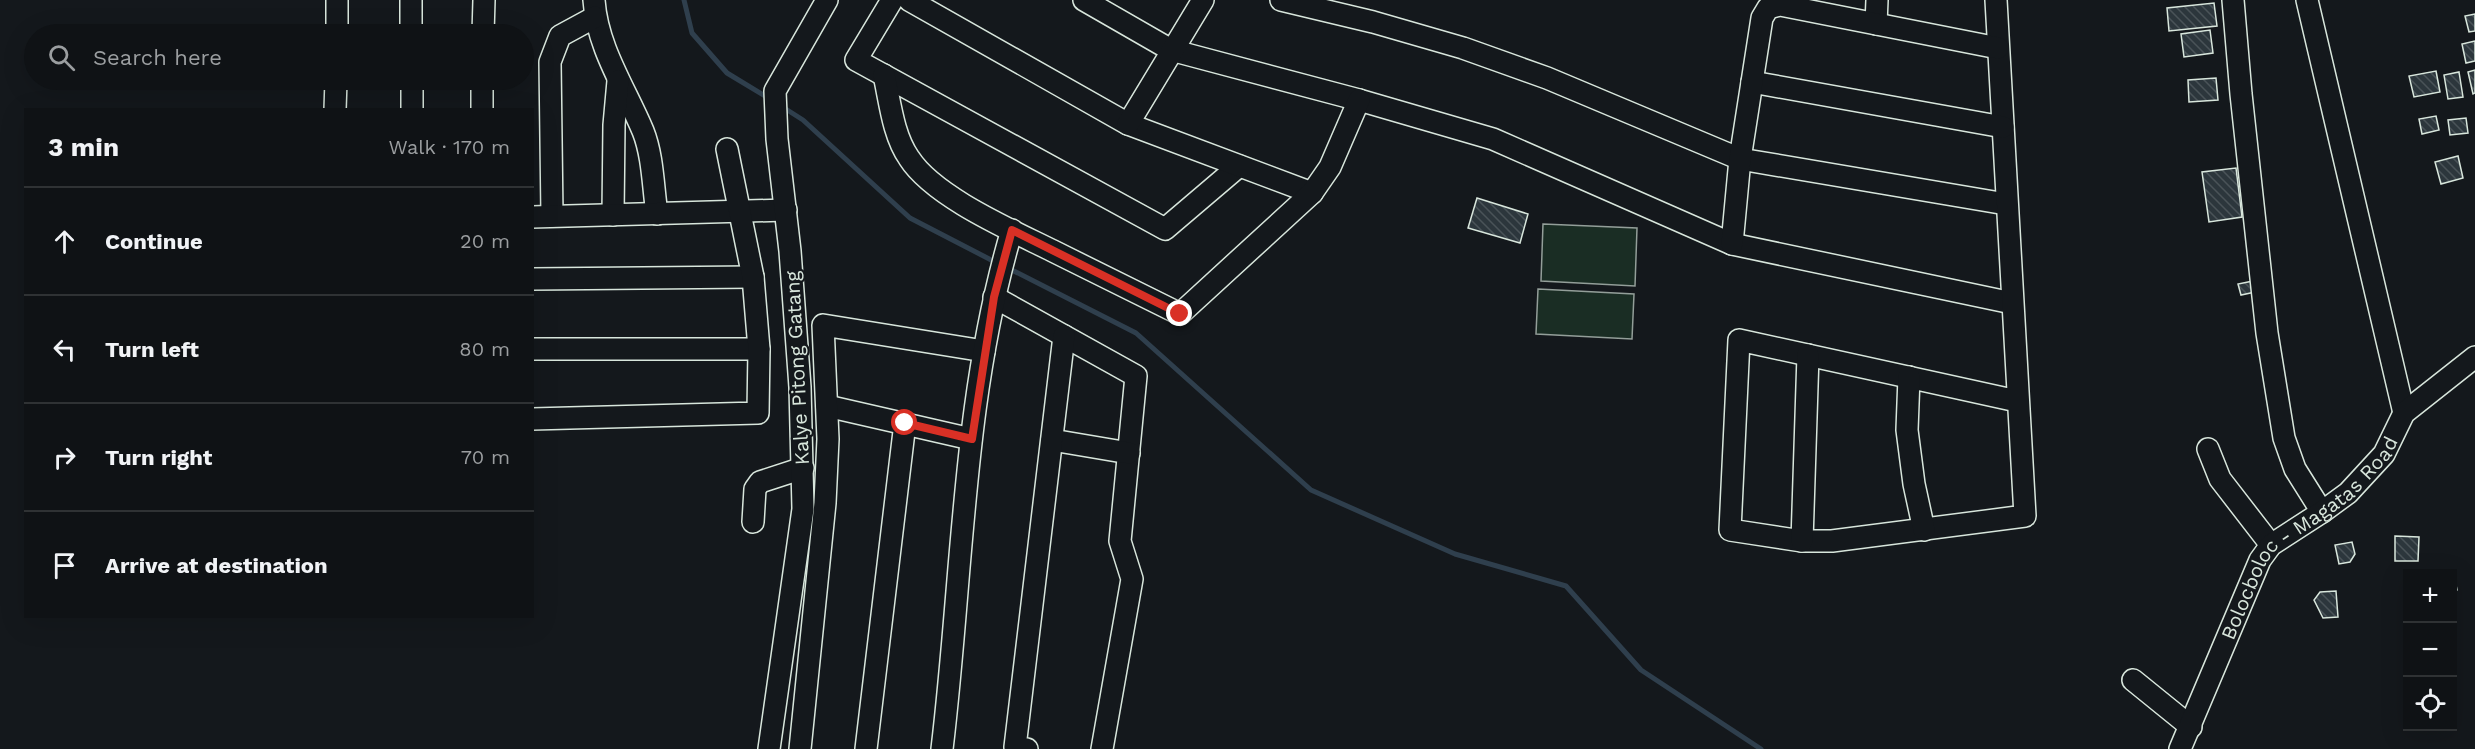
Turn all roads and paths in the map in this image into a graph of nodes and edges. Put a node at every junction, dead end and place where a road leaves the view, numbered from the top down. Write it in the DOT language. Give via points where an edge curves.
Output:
graph roads {
  1 [pos="337,0"];
  2 [pos="411,0"];
  3 [pos="484,0"];
  4 [pos="827,0"];
  5 [pos="892,0"];
  6 [pos="909,0"];
  7 [pos="1084,0"];
  8 [pos="1203,0"];
  9 [pos="1281,0"];
  10 [pos="1877,0"];
  11 [pos="1995,0"];
  12 [pos="2233,0"];
  13 [pos="2307,0"];
  14 [pos="594,9"];
  15 [pos="337,24"];
  16 [pos="411,24"];
  17 [pos="483,24"];
  18 [pos="1876,24"];
  19 [pos="1998,48"];
  20 [pos="1171,50"];
  21 [pos="884,75"];
  22 [pos="618,81"];
  23 [pos="1752,82"];
  24 [pos="336,90"];
  25 [pos="412,90"];
  26 [pos="482,90"];
  27 [pos="1359,100"];
  28 [pos="335,108"];
  29 [pos="412,108"];
  30 [pos="482,108"];
  31 [pos="1128,124"];
  32 [pos="2003,127"];
  33 [pos="728,149"];
  34 [pos="1740,159"];
  35 [pos="1239,166"];
  36 [pos="1312,193"];
  37 [pos="2006,204"];
  38 [pos="786,210"];
  39 [pos="741,211"];
  40 [pos="657,213"];
  41 [pos="613,215"];
  42 [pos="542,217"];
  43 [pos="1009,240"];
  44 [pos="1732,244"];
  45 [pos="753,277"];
  46 [pos="534,279"];
  47 [pos="994,297"];
  48 [pos="2012,303"];
  49 [pos="1064,336"];
  50 [pos="534,349"];
  51 [pos="759,349"];
  52 [pos="984,351"];
  53 [pos="1808,355"];
  54 [pos="2475,357"];
  55 [pos="1909,377"];
  56 [pos="2017,401"];
  57 [pos="827,406"];
  58 [pos="2404,413"];
  59 [pos="534,419"];
  60 [pos="905,423"];
  61 [pos="972,439"];
  62 [pos="1052,440"];
  63 [pos="2208,449"];
  64 [pos="1129,453"];
  65 [pos="803,468"];
  66 [pos="2322,512"];
  67 [pos="753,522"];
  68 [pos="1924,530"];
  69 [pos="1802,541"];
  70 [pos="2271,544"];
  71 [pos="2133,680"];
  72 [pos="2191,727"];
  73 [pos="769,749"];
  74 [pos="800,749"];
  75 [pos="866,749"];
  76 [pos="942,749"];
  77 [pos="1027,749"];
  78 [pos="1102,749"];
  79 [pos="2180,749"];
  1 -- 15 [label="street"];
  2 -- 16 [label="street"];
  3 -- 17 [label="street"];
  4 -- 38 [label="street, Kalye Pitong Gatang" via="775,91"];
  5 -- 21 [label="street" via="856,60"];
  6 -- 31 [label="street"];
  7 -- 20 [label="street"];
  8 -- 20 [label="street"];
  9 -- 34 [label="street" via="1463,48 1547,78"];
  10 -- 18 [label="street"];
  11 -- 19 [label="street"];
  12 -- 66 [label="street" via="2267,333 2284,438 2295,469"];
  13 -- 58 [label="street"];
  14 -- 22 [label="street"];
  14 -- 42 [label="street" via="560,36 550,62"];
  18 -- 19 [label="street"];
  18 -- 23 [label="street" via="1780,5 1768,8 1762,18"];
  19 -- 32 [label="street"];
  20 -- 27 [label="street"];
  20 -- 31 [label="street"];
  21 -- 35 [label="street" via="1165,230"];
  21 -- 43 [label="street" via="898,134 908,157 938,189"];
  22 -- 40 [label="street" via="643,132"];
  22 -- 41 [label="street"];
  23 -- 32 [label="street"];
  23 -- 34 [label="street"];
  24 -- 28 [label="street"];
  25 -- 29 [label="street"];
  26 -- 30 [label="street"];
  27 -- 36 [label="street" via="1330,167"];
  27 -- 44 [label="street" via="1492,140"];
  31 -- 35 [label="street"];
  32 -- 37 [label="street"];
  33 -- 39 [label="street"];
  34 -- 37 [label="street"];
  34 -- 44 [label="street"];
  35 -- 36 [label="street"];
  36 -- 43 [label="street" via="1180,314"];
  37 -- 48 [label="street"];
  38 -- 39 [label="street"];
  38 -- 65 [label="street, Kalye Pitong Gatang"];
  39 -- 40 [label="street"];
  39 -- 45 [label="street"];
  40 -- 41 [label="street"];
  41 -- 42 [label="street"];
  43 -- 47 [label="street"];
  44 -- 48 [label="street"];
  45 -- 46 [label="street"];
  45 -- 51 [label="street"];
  47 -- 49 [label="street"];
  47 -- 52 [label="street"];
  48 -- 56 [label="street"];
  49 -- 62 [label="street"];
  49 -- 64 [label="street" via="1136,376"];
  50 -- 51 [label="street"];
  51 -- 59 [label="street" via="758,413"];
  52 -- 57 [label="street" via="823,325"];
  52 -- 61 [label="street"];
  53 -- 55 [label="street"];
  53 -- 69 [label="street"];
  53 -- 69 [label="street" via="1738,339 1730,530"];
  54 -- 58 [label="street, Bolocboloc - Magatas Road"];
  55 -- 56 [label="street"];
  55 -- 68 [label="street" via="1907,430"];
  56 -- 68 [label="street" via="2025,516"];
  57 -- 60 [label="street"];
  57 -- 74 [label="street" via="825,503"];
  58 -- 66 [label="street, Bolocboloc - Magatas Road" via="2384,454 2348,493"];
  60 -- 61 [label="street"];
  60 -- 75 [label="street"];
  61 -- 76 [label="street"];
  62 -- 64 [label="street"];
  62 -- 77 [label="street" via="1015,747"];
  63 -- 70 [label="street" via="2220,478"];
  64 -- 78 [label="street" via="1120,541 1132,579"];
  65 -- 67 [label="street" via="760,482 755,489"];
  65 -- 73 [label="street, Kalye Pitong Gatang" via="803,509"];
  66 -- 70 [label="street, Bolocboloc - Magatas Road"];
  68 -- 69 [label="street"];
  70 -- 72 [label="street, Bolocboloc - Magatas Road" via="2260,560"];
  71 -- 72 [label="street"];
  72 -- 79 [label="street, Bolocboloc - Magatas Road"];
}
